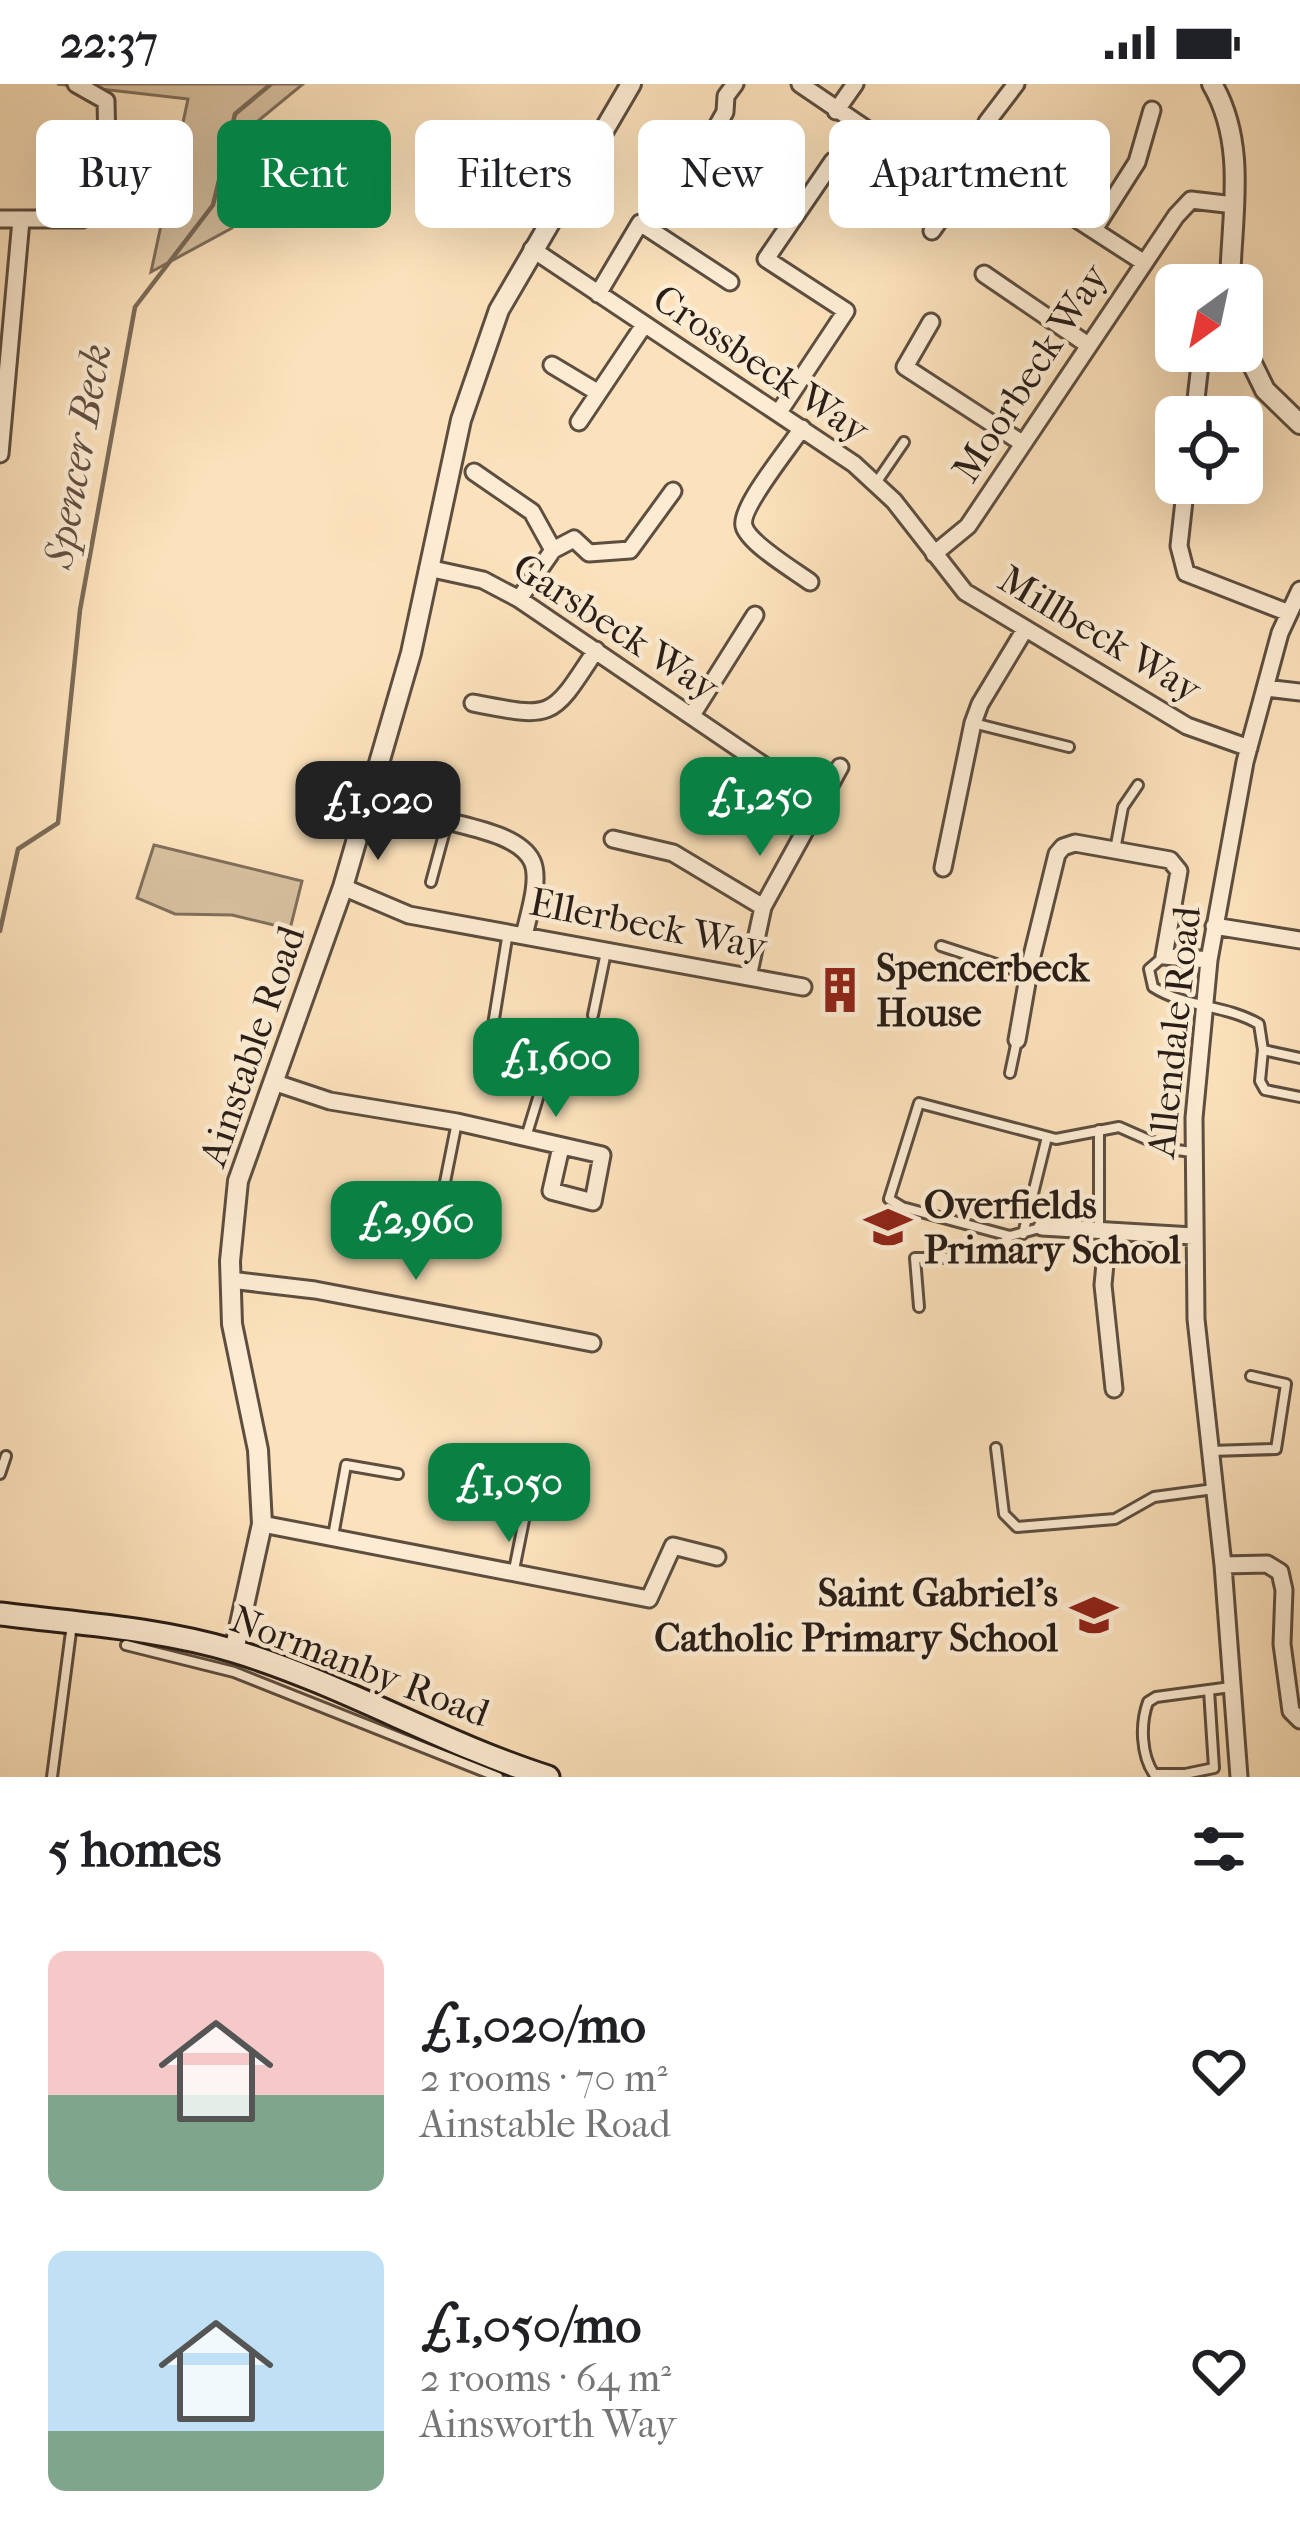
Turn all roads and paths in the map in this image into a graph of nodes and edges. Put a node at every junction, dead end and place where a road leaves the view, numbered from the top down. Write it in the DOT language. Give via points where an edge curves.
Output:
graph roads {
  1 [pos="76,84"];
  2 [pos="631,84"];
  3 [pos="735,84"];
  4 [pos="800,84"];
  5 [pos="855,84"];
  6 [pos="1016,84"];
  7 [pos="1212,84"];
  8 [pos="1152,110"];
  9 [pos="836,111"];
  10 [pos="721,120"];
  11 [pos="850,120"];
  12 [pos="989,120"];
  13 [pos="829,167"];
  14 [pos="1110,204"];
  15 [pos="1234,205"];
  16 [pos="0,219"];
  17 [pos="21,220"];
  18 [pos="934,228"];
  19 [pos="1095,228"];
  20 [pos="932,231"];
  21 [pos="532,249"];
  22 [pos="1143,262"];
  23 [pos="1231,264"];
  24 [pos="984,274"];
  25 [pos="730,282"];
  26 [pos="598,294"];
  27 [pos="931,322"];
  28 [pos="644,325"];
  29 [pos="1088,344"];
  30 [pos="553,365"];
  31 [pos="1256,372"];
  32 [pos="597,392"];
  33 [pos="779,412"];
  34 [pos="579,422"];
  35 [pos="1300,424"];
  36 [pos="802,428"];
  37 [pos="904,442"];
  38 [pos="1022,442"];
  39 [pos="0,454"];
  40 [pos="474,472"];
  41 [pos="876,483"];
  42 [pos="673,490"];
  43 [pos="1184,504"];
  44 [pos="553,550"];
  45 [pos="934,554"];
  46 [pos="428,568"];
  47 [pos="810,582"];
  48 [pos="1300,590"];
  49 [pos="519,599"];
  50 [pos="1289,613"];
  51 [pos="755,615"];
  52 [pos="1024,631"];
  53 [pos="596,650"];
  54 [pos="1264,688"];
  55 [pos="1300,692"];
  56 [pos="472,703"];
  57 [pos="692,715"];
  58 [pos="973,722"];
  59 [pos="1069,747"];
  60 [pos="1249,748"];
  61 [pos="840,767"];
  62 [pos="1138,785"];
  63 [pos="819,802"];
  64 [pos="443,820"];
  65 [pos="613,839"];
  66 [pos="1115,850"];
  67 [pos="944,868"];
  68 [pos="431,882"];
  69 [pos="343,887"];
  70 [pos="763,907"];
  71 [pos="1214,926"];
  72 [pos="516,933"];
  73 [pos="1300,940"];
  74 [pos="940,946"];
  75 [pos="606,952"];
  76 [pos="1164,956"];
  77 [pos="1209,960"];
  78 [pos="1028,974"];
  79 [pos="748,977"];
  80 [pos="803,987"];
  81 [pos="1203,1005"];
  82 [pos="593,1015"];
  83 [pos="493,1025"];
  84 [pos="1016,1040"];
  85 [pos="554,1046"];
  86 [pos="1263,1050"];
  87 [pos="1300,1058"];
  88 [pos="1010,1073"];
  89 [pos="273,1082"];
  90 [pos="1300,1097"];
  91 [pos="457,1123"];
  92 [pos="1100,1130"];
  93 [pos="1047,1137"];
  94 [pos="525,1139"];
  95 [pos="561,1147"];
  96 [pos="1193,1152"];
  97 [pos="445,1182"];
  98 [pos="1042,1227"];
  99 [pos="1104,1231"];
  100 [pos="1023,1234"];
  101 [pos="1010,1236"];
  102 [pos="1192,1236"];
  103 [pos="230,1280"];
  104 [pos="919,1306"];
  105 [pos="592,1343"];
  106 [pos="1251,1376"];
  107 [pos="1114,1389"];
  108 [pos="996,1448"];
  109 [pos="1211,1451"];
  110 [pos="6,1456"];
  111 [pos="0,1474"];
  112 [pos="398,1474"];
  113 [pos="531,1485"];
  114 [pos="1215,1489"];
  115 [pos="262,1524"];
  116 [pos="333,1538"];
  117 [pos="717,1557"];
  118 [pos="1223,1565"];
  119 [pos="514,1571"];
  120 [pos="0,1614"];
  121 [pos="72,1623"];
  122 [pos="156,1641"];
  123 [pos="126,1645"];
  124 [pos="234,1651"];
  125 [pos="1233,1687"];
  126 [pos="1209,1690"];
  127 [pos="1300,1720"];
  128 [pos="52,1777"];
  129 [pos="498,1777"];
  130 [pos="548,1777"];
  131 [pos="1239,1777"];
  1 -- 17 [label="street" via="106,101 108,191 82,219"];
  2 -- 21 [label="street, Ainstable Road"];
  3 -- 10 [label="street"];
  4 -- 9 [label="street"];
  5 -- 9 [label="street"];
  6 -- 12 [label="street"];
  7 -- 15 [label="street" via="1232,138"];
  8 -- 14 [label="street" via="1137,161"];
  9 -- 11 [label="street"];
  13 -- 33 [label="street" via="766,259 846,310"];
  15 -- 22 [label="street, Moorbeck Way" via="1191,200"];
  15 -- 23 [label="street"];
  16 -- 17 [label="street"];
  17 -- 39 [label="street"];
  18 -- 20 [label="street"];
  19 -- 22 [label="street"];
  21 -- 26 [label="street, Crossbeck Way"];
  21 -- 46 [label="street, Ainstable Road" via="499,310 461,420"];
  22 -- 29 [label="street, Moorbeck Way"];
  24 -- 29 [label="street"];
  25 -- 26 [label="street" via="640,223"];
  26 -- 28 [label="street, Crossbeck Way"];
  27 -- 38 [label="street" via="905,367"];
  28 -- 32 [label="street"];
  28 -- 33 [label="street, Crossbeck Way"];
  29 -- 38 [label="street, Moorbeck Way"];
  30 -- 32 [label="street"];
  31 -- 35 [label="street"];
  32 -- 34 [label="street"];
  33 -- 36 [label="street, Crossbeck Way"];
  36 -- 41 [label="street, Crossbeck Way"];
  36 -- 47 [label="street" via="746,507 743,526"];
  37 -- 41 [label="lane"];
  38 -- 45 [label="street, Moorbeck Way" via="968,526"];
  40 -- 44 [label="street" via="532,512"];
  41 -- 45 [label="street, Crossbeck Way"];
  42 -- 44 [label="street" via="630,550 589,553 574,539"];
  43 -- 50 [label="street" via="1179,546 1186,573"];
  44 -- 49 [label="street"];
  45 -- 52 [label="street, Millbeck Way" via="965,592"];
  46 -- 49 [label="street, Garsbeck Way" via="483,580"];
  46 -- 69 [label="street, Ainstable Road"];
  48 -- 50 [label="street, Allendale Road"];
  49 -- 53 [label="street, Garsbeck Way"];
  50 -- 54 [label="street, Allendale Road"];
  51 -- 57 [label="street"];
  52 -- 58 [label="street"];
  52 -- 60 [label="street, Millbeck Way" via="1187,726"];
  53 -- 56 [label="street" via="548,712"];
  53 -- 57 [label="street, Garsbeck Way"];
  54 -- 55 [label="street"];
  54 -- 60 [label="street, Allendale Road"];
  57 -- 63 [label="street, Garsbeck Way"];
  58 -- 59 [label="lane"];
  58 -- 67 [label="street"];
  60 -- 71 [label="street, Allendale Road"];
  61 -- 63 [label="street"];
  62 -- 66 [label="lane" via="1123,807"];
  63 -- 70 [label="street"];
  64 -- 68 [label="lane"];
  64 -- 72 [label="street" via="515,843 532,861 535,878"];
  65 -- 70 [label="street" via="673,853"];
  66 -- 76 [label="street" via="1170,860 1179,871"];
  66 -- 78 [label="street" via="1075,843 1058,854"];
  69 -- 72 [label="street, Ellerbeck Way" via="409,914"];
  69 -- 89 [label="street, Ainstable Road"];
  70 -- 79 [label="street"];
  71 -- 73 [label="street"];
  71 -- 77 [label="street, Allendale Road"];
  72 -- 75 [label="street, Ellerbeck Way"];
  72 -- 83 [label="lane"];
  74 -- 78 [label="lane"];
  75 -- 79 [label="street, Ellerbeck Way"];
  75 -- 82 [label="lane"];
  76 -- 77 [label="street"];
  76 -- 81 [label="lane" via="1149,969 1153,987"];
  77 -- 81 [label="street, Allendale Road"];
  78 -- 84 [label="street"];
  79 -- 80 [label="street, Ellerbeck Way"];
  81 -- 86 [label="lane" via="1259,1024"];
  81 -- 96 [label="street, Allendale Road"];
  84 -- 88 [label="lane"];
  85 -- 94 [label="lane"];
  86 -- 87 [label="lane"];
  86 -- 90 [label="lane" via="1265,1090"];
  89 -- 91 [label="street" via="330,1101"];
  89 -- 103 [label="street, Ainstable Road" via="238,1181"];
  91 -- 94 [label="street"];
  91 -- 97 [label="lane"];
  92 -- 93 [label="lane"];
  92 -- 96 [label="lane" via="1119,1127"];
  92 -- 99 [label="lane"];
  93 -- 100 [label="lane"];
  93 -- 101 [label="lane" via="919,1103 889,1199"];
  94 -- 95 [label="street"];
  96 -- 102 [label="street, Allendale Road"];
  98 -- 99 [label="street"];
  98 -- 100 [label="lane"];
  99 -- 102 [label="street"];
  99 -- 107 [label="street"];
  100 -- 101 [label="lane"];
  101 -- 104 [label="lane" via="986,1255 915,1258"];
  102 -- 109 [label="street, Allendale Road"];
  103 -- 105 [label="street"];
  103 -- 115 [label="street, Ainstable Road" via="259,1450"];
  106 -- 109 [label="lane" via="1286,1384 1276,1449"];
  108 -- 114 [label="lane" via="1004,1514 1017,1527 1115,1519 1154,1497"];
  109 -- 114 [label="street, Allendale Road"];
  110 -- 111 [label="lane"];
  112 -- 116 [label="lane" via="346,1465"];
  113 -- 119 [label="lane"];
  114 -- 118 [label="street, Allendale Road"];
  115 -- 116 [label="street"];
  115 -- 124 [label="street, Ainstable Road"];
  116 -- 119 [label="street"];
  117 -- 119 [label="street" via="673,1546 650,1599"];
  118 -- 125 [label="street, Allendale Road"];
  118 -- 127 [label="street" via="1267,1564 1280,1572 1291,1712"];
  120 -- 121 [label="main road, Normanby Road"];
  121 -- 122 [label="main road, Normanby Road"];
  121 -- 128 [label="lane"];
  122 -- 123 [label="lane"];
  122 -- 124 [label="main road, Normanby Road"];
  122 -- 129 [label="lane"];
  124 -- 130 [label="main road, Normanby Road"];
  125 -- 126 [label="lane"];
  125 -- 131 [label="street, Allendale Road"];
  126 -- 126 [label="lane" via="1214,1768 1154,1774 1143,1726 1148,1702"];
}
